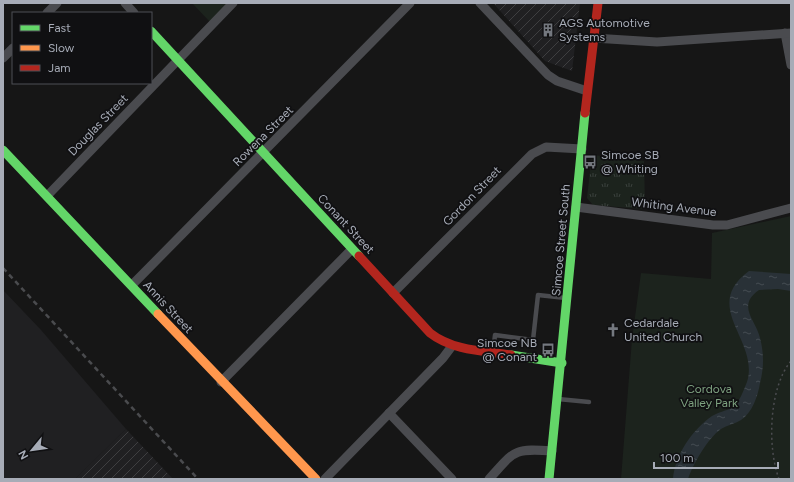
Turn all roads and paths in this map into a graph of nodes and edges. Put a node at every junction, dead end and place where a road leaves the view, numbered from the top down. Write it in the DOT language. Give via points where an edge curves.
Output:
graph roads {
  1 [pos="57,3"];
  2 [pos="125,3"];
  3 [pos="233,3"];
  4 [pos="410,3"];
  5 [pos="480,3"];
  6 [pos="598,3"];
  7 [pos="48,12"];
  8 [pos="133,12"];
  9 [pos="152,32"];
  10 [pos="788,33"];
  11 [pos="593,38"];
  12 [pos="12,49"];
  13 [pos="3,58"];
  14 [pos="177,60"];
  15 [pos="791,65"];
  16 [pos="587,90"];
  17 [pos="582,149"];
  18 [pos="3,150"];
  19 [pos="263,153"];
  20 [pos="47,196"];
  21 [pos="576,207"];
  22 [pos="791,208"];
  23 [pos="352,249"];
  24 [pos="132,285"];
  25 [pos="393,293"];
  26 [pos="568,298"];
  27 [pos="452,346"];
  28 [pos="493,352"];
  29 [pos="791,361"];
  30 [pos="562,363"];
  31 [pos="221,382"];
  32 [pos="558,399"];
  33 [pos="589,402"];
  34 [pos="390,413"];
  35 [pos="552,451"];
  36 [pos="316,479"];
  37 [pos="326,479"];
  38 [pos="452,479"];
  39 [pos="489,479"];
  40 [pos="549,479"];
  41 [pos="779,479"];
  1 -- 7 [label="street"];
  2 -- 8 [label="street"];
  3 -- 14 [label="street, Douglas Street"];
  4 -- 19 [label="street, Rowena Street"];
  5 -- 16 [label="street" via="548,75 557,81"];
  6 -- 11 [label="street, Simcoe Street South"];
  9 -- 14 [label="street, Conant Street"];
  10 -- 11 [label="street" via="657,42"];
  10 -- 15 [label="street"];
  11 -- 16 [label="street, Simcoe Street South"];
  12 -- 13 [label="street"];
  14 -- 19 [label="street, Conant Street"];
  14 -- 20 [label="street, Douglas Street"];
  16 -- 17 [label="street, Simcoe Street South"];
  17 -- 21 [label="street, Simcoe Street South"];
  17 -- 25 [label="street, Gordon Street" via="546,147 532,154"];
  18 -- 20 [label="street, Annis Street"];
  19 -- 23 [label="street, Conant Street"];
  19 -- 24 [label="street, Rowena Street"];
  20 -- 24 [label="street, Annis Street"];
  21 -- 22 [label="street, Whiting Avenue" via="712,225 727,225"];
  21 -- 26 [label="street, Simcoe Street South"];
  23 -- 25 [label="street, Conant Street"];
  23 -- 31 [label="street"];
  24 -- 31 [label="street, Annis Street"];
  25 -- 27 [label="street, Conant Street" via="430,333"];
  26 -- 28 [label="lane" via="538,295 533,340 495,335"];
  26 -- 30 [label="street, Simcoe Street South"];
  27 -- 28 [label="street, Conant Street"];
  27 -- 34 [label="street"];
  28 -- 30 [label="street, Conant Street"];
  29 -- 41 [label="path" via="779,379 772,416 771,428"];
  30 -- 32 [label="street, Simcoe Street South"];
  31 -- 36 [label="street, Annis Street"];
  32 -- 33 [label="lane"];
  32 -- 35 [label="street, Simcoe Street South"];
  34 -- 37 [label="street"];
  34 -- 38 [label="street"];
  35 -- 39 [label="street" via="520,450"];
  35 -- 40 [label="street, Simcoe Street South"];
}
